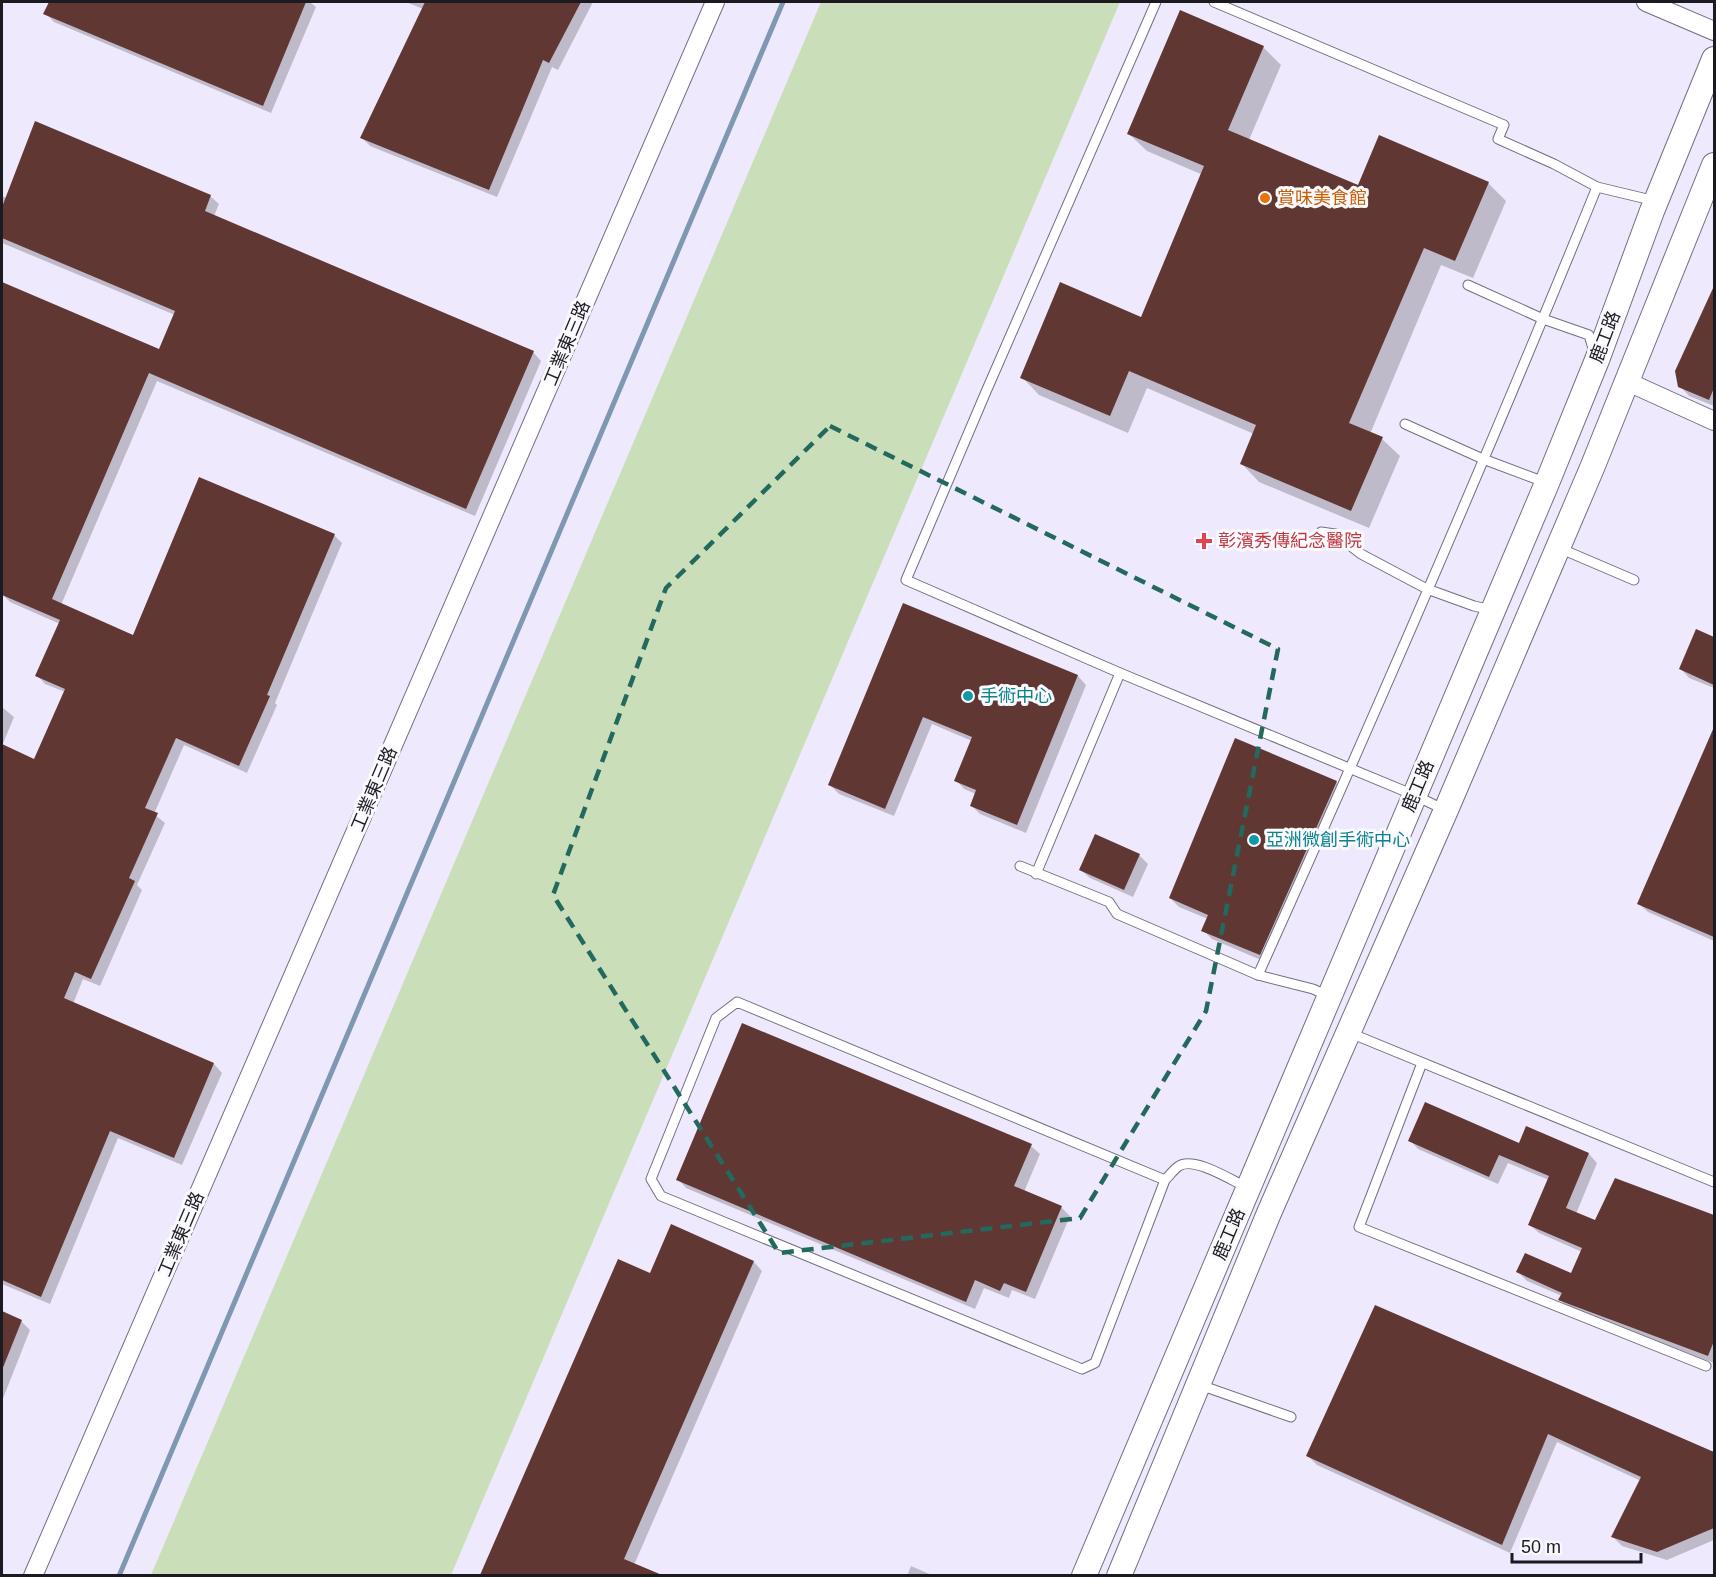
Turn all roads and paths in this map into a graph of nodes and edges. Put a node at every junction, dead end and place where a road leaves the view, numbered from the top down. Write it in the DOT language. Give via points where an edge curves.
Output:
graph roads {
  1 [pos="715,2"];
  2 [pos="1156,2"];
  3 [pos="1215,2"];
  4 [pos="1646,2"];
  5 [pos="1714,31"];
  6 [pos="1714,59"];
  7 [pos="1712,175"];
  8 [pos="1598,187"];
  9 [pos="1652,211"];
  10 [pos="1468,285"];
  11 [pos="1544,319"];
  12 [pos="1597,360"];
  13 [pos="1628,382"];
  14 [pos="1714,421"];
  15 [pos="1405,424"];
  16 [pos="1483,459"];
  17 [pos="1547,483"];
  18 [pos="1322,532"];
  19 [pos="1557,547"];
  20 [pos="1634,580"];
  21 [pos="1427,589"];
  22 [pos="1494,611"];
  23 [pos="1120,673"];
  24 [pos="1350,770"];
  25 [pos="1414,795"];
  26 [pos="1446,810"];
  27 [pos="1020,866"];
  28 [pos="1036,874"];
  29 [pos="1258,975"];
  30 [pos="1328,996"];
  31 [pos="1347,1032"];
  32 [pos="1422,1063"];
  33 [pos="1165,1180"];
  34 [pos="1714,1182"];
  35 [pos="1248,1188"];
  36 [pos="1706,1366"];
  37 [pos="1199,1385"];
  38 [pos="1291,1417"];
  39 [pos="33,1575"];
  40 [pos="1084,1575"];
  41 [pos="1119,1575"];
  1 -- 39 [label="street, 工業東三路"];
  2 -- 23 [label="lane" via="906,580"];
  3 -- 8 [label="lane" via="1504,125 1498,139"];
  4 -- 5 [label="street"];
  6 -- 9 [label="street, 鹿工路"];
  7 -- 13 [label="street, 鹿工路"];
  8 -- 9 [label="lane" via="1647,198"];
  8 -- 11 [label="lane"];
  9 -- 12 [label="street, 鹿工路"];
  10 -- 11 [label="lane"];
  11 -- 12 [label="lane" via="1589,335"];
  11 -- 16 [label="lane"];
  12 -- 17 [label="street, 鹿工路"];
  13 -- 14 [label="street"];
  13 -- 19 [label="street, 鹿工路"];
  15 -- 16 [label="lane"];
  16 -- 17 [label="lane"];
  16 -- 21 [label="lane"];
  17 -- 22 [label="street, 鹿工路"];
  18 -- 21 [label="lane" via="1335,534 1360,554"];
  19 -- 20 [label="lane"];
  19 -- 26 [label="street, 鹿工路"];
  21 -- 22 [label="lane"];
  21 -- 24 [label="lane"];
  22 -- 25 [label="street, 鹿工路"];
  23 -- 24 [label="lane"];
  23 -- 28 [label="lane"];
  24 -- 25 [label="lane"];
  24 -- 29 [label="lane"];
  25 -- 26 [label="lane"];
  25 -- 30 [label="street, 鹿工路"];
  26 -- 31 [label="street, 鹿工路"];
  27 -- 28 [label="lane"];
  28 -- 29 [label="lane" via="1109,902 1117,914"];
  29 -- 30 [label="lane"];
  30 -- 35 [label="street, 鹿工路"];
  31 -- 32 [label="lane"];
  31 -- 37 [label="street, 鹿工路"];
  32 -- 34 [label="lane"];
  32 -- 36 [label="lane" via="1359,1227"];
  33 -- 33 [label="lane" via="737,1002 716,1018 651,1179 661,1196 1082,1369 1095,1363"];
  33 -- 35 [label="lane" via="1187,1163"];
  35 -- 40 [label="street, 鹿工路"];
  37 -- 38 [label="lane"];
  37 -- 41 [label="street, 鹿工路"];
}
